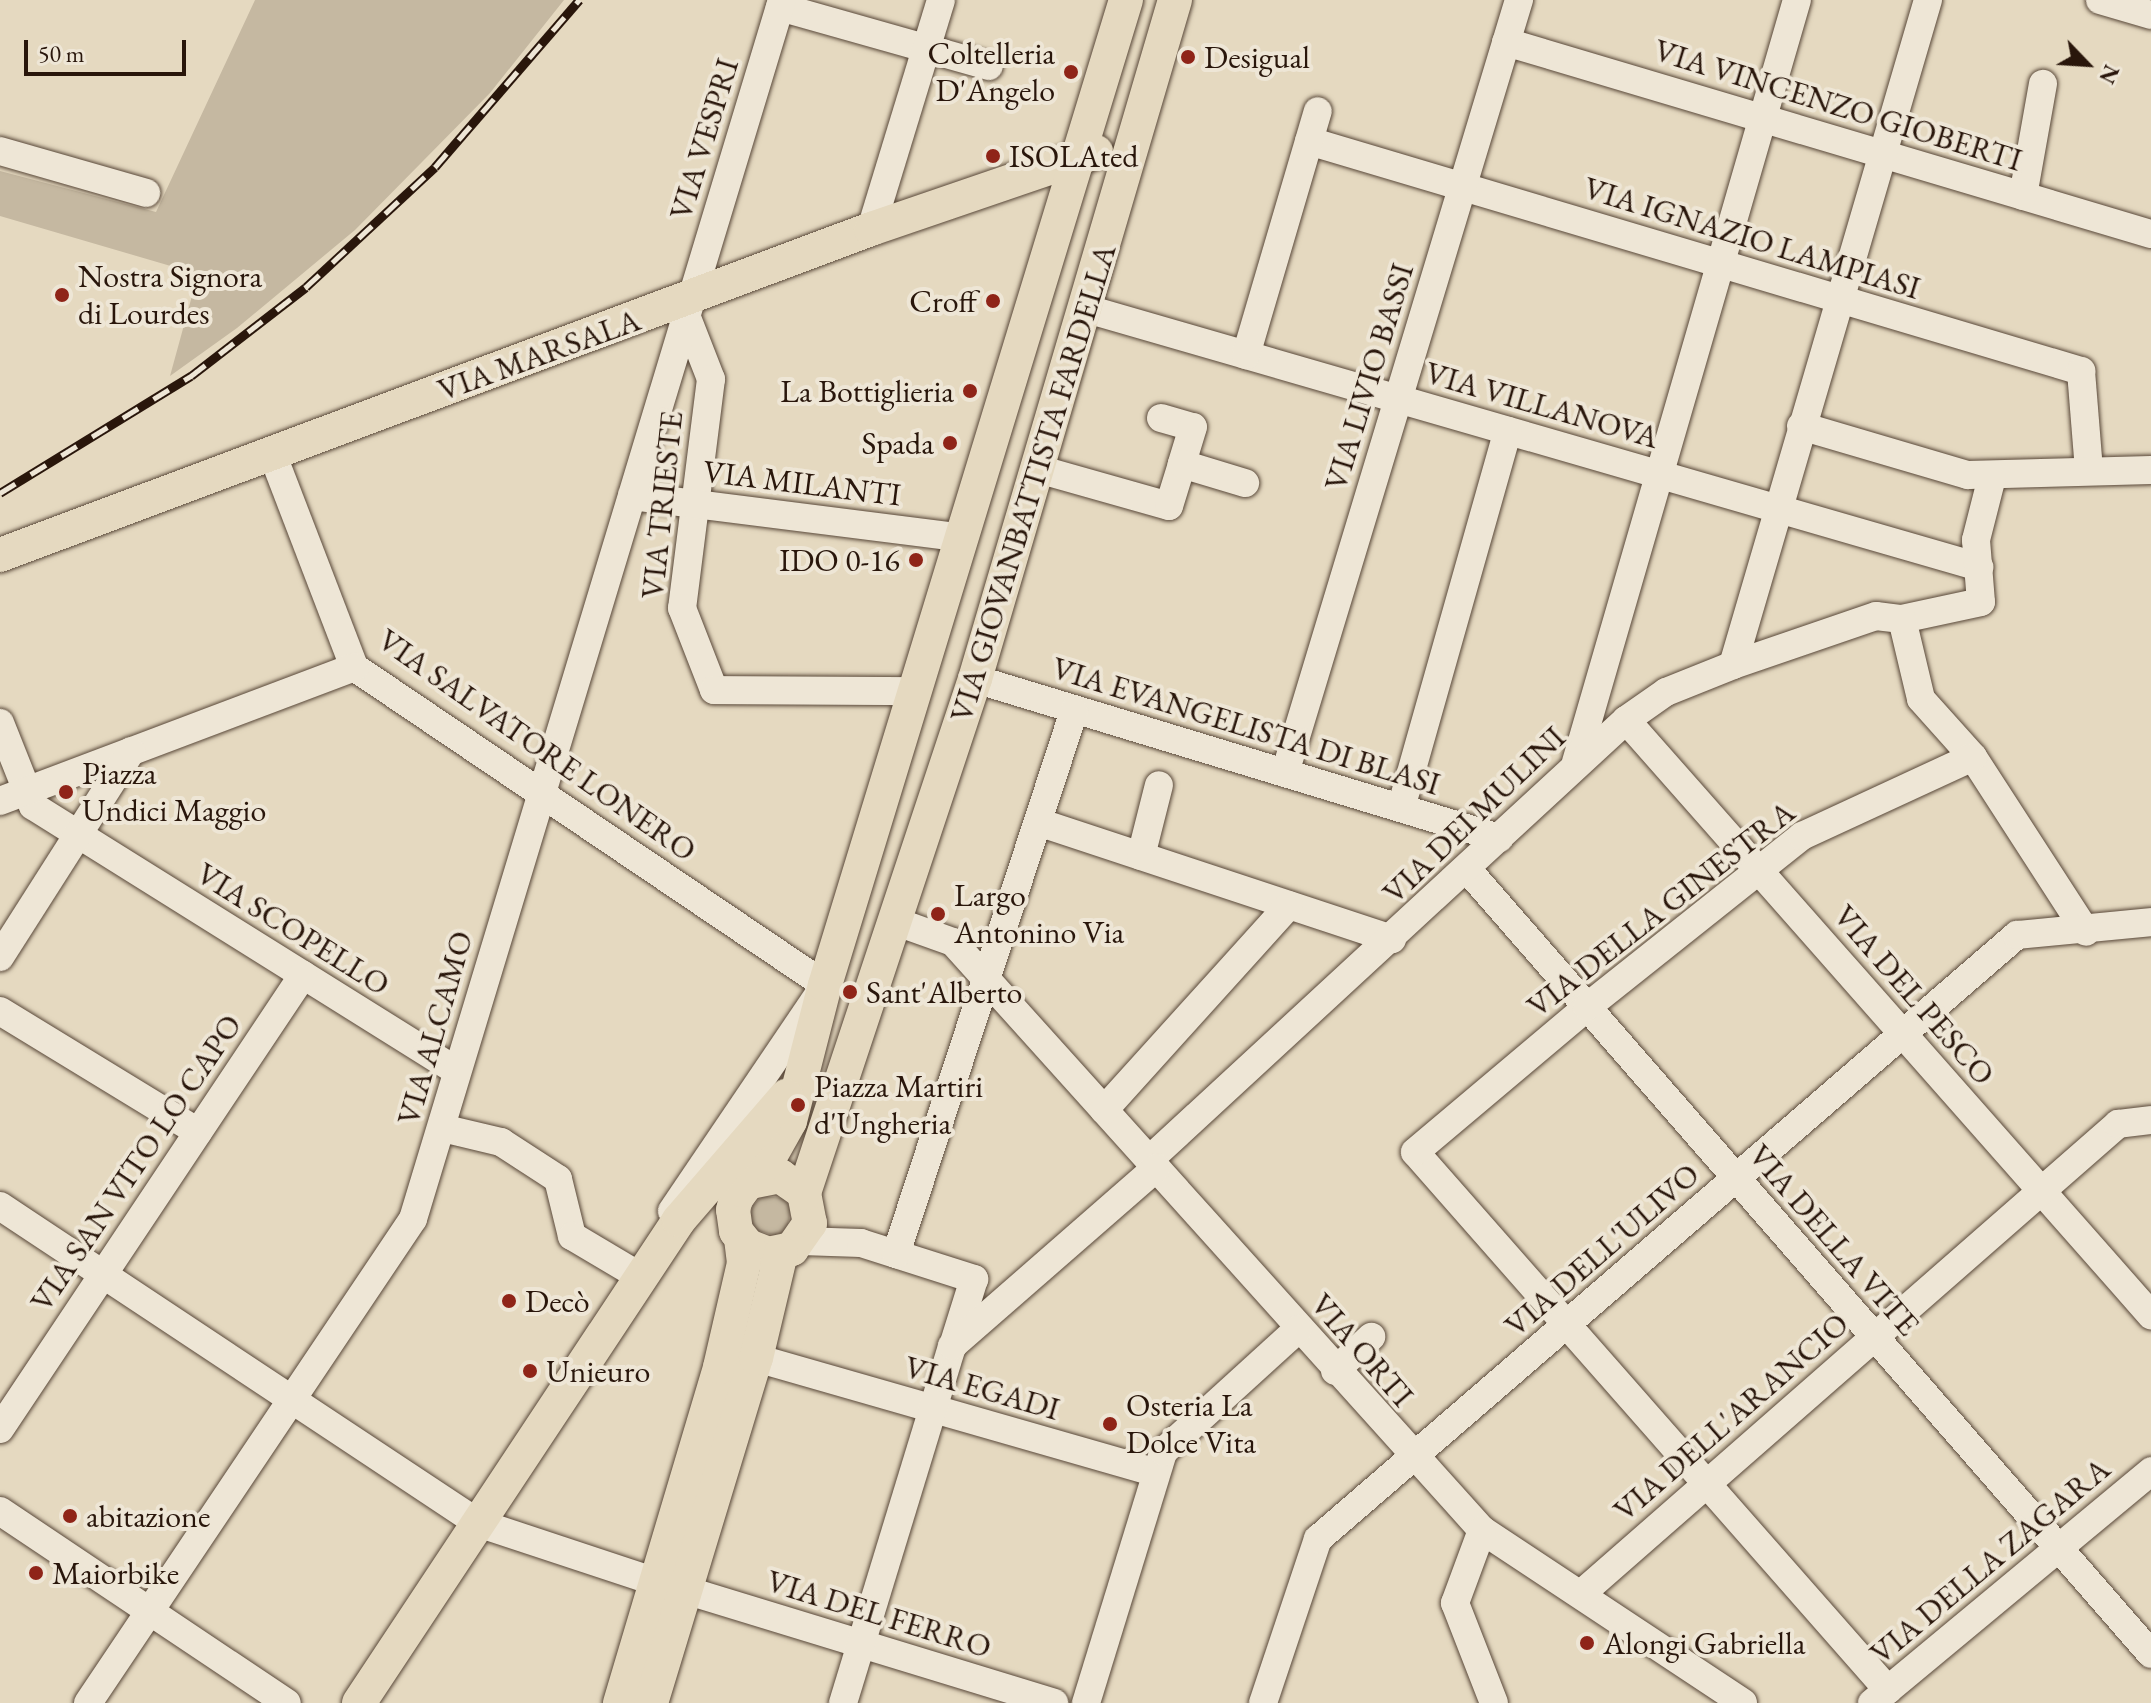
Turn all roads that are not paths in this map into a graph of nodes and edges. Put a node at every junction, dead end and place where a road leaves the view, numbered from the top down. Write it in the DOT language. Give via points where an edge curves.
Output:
graph roads {
  1 [pos="941,0"];
  2 [pos="1126,0"];
  3 [pos="1175,0"];
  4 [pos="1519,0"];
  5 [pos="1797,0"];
  6 [pos="1928,0"];
  7 [pos="2100,0"];
  8 [pos="781,3"];
  9 [pos="2151,15"];
  10 [pos="1506,42"];
  11 [pos="926,48"];
  12 [pos="989,66"];
  13 [pos="2043,84"];
  14 [pos="1318,111"];
  15 [pos="1763,119"];
  16 [pos="1309,141"];
  17 [pos="1133,143"];
  18 [pos="0,151"];
  19 [pos="1882,154"];
  20 [pos="1078,157"];
  21 [pos="1463,186"];
  22 [pos="146,193"];
  23 [pos="2023,196"];
  24 [pos="871,229"];
  25 [pos="2151,234"];
  26 [pos="1721,264"];
  27 [pos="1839,300"];
  28 [pos="688,307"];
  29 [pos="1087,309"];
  30 [pos="1246,355"];
  31 [pos="1398,399"];
  32 [pos="1161,418"];
  33 [pos="1801,426"];
  34 [pos="1508,431"];
  35 [pos="272,453"];
  36 [pos="1182,464"];
  37 [pos="1038,469"];
  38 [pos="2151,470"];
  39 [pos="2089,471"];
  40 [pos="1660,475"];
  41 [pos="1992,477"];
  42 [pos="1245,483"];
  43 [pos="632,496"];
  44 [pos="693,504"];
  45 [pos="1777,508"];
  46 [pos="963,538"];
  47 [pos="0,555"];
  48 [pos="1979,567"];
  49 [pos="1902,619"];
  50 [pos="1733,665"];
  51 [pos="354,667"];
  52 [pos="975,679"];
  53 [pos="917,691"];
  54 [pos="1592,706"];
  55 [pos="1074,711"];
  56 [pos="0,723"];
  57 [pos="1620,726"];
  58 [pos="141,748"];
  59 [pos="1973,757"];
  60 [pos="1576,762"];
  61 [pos="1285,773"];
  62 [pos="1159,785"];
  63 [pos="541,790"];
  64 [pos="14,792"];
  65 [pos="1401,808"];
  66 [pos="1038,822"];
  67 [pos="1499,838"];
  68 [pos="81,843"];
  69 [pos="1141,856"];
  70 [pos="1467,869"];
  71 [pos="1759,871"];
  72 [pos="1289,905"];
  73 [pos="897,922"];
  74 [pos="2151,922"];
  75 [pos="2086,932"];
  76 [pos="1392,939"];
  77 [pos="0,957"];
  78 [pos="830,973"];
  79 [pos="303,975"];
  80 [pos="987,977"];
  81 [pos="1587,1007"];
  82 [pos="0,1011"];
  83 [pos="1903,1034"];
  84 [pos="809,1061"];
  85 [pos="457,1071"];
  86 [pos="1104,1110"];
  87 [pos="2151,1120"];
  88 [pos="442,1128"];
  89 [pos="198,1132"];
  90 [pos="1152,1164"];
  91 [pos="1736,1178"];
  92 [pos="746,1186"];
  93 [pos="2041,1191"];
  94 [pos="804,1193"];
  95 [pos="0,1206"];
  96 [pos="676,1226"];
  97 [pos="738,1235"];
  98 [pos="803,1245"];
  99 [pos="896,1254"];
  100 [pos="103,1274"];
  101 [pos="641,1277"];
  102 [pos="2151,1315"];
  103 [pos="1567,1325"];
  104 [pos="1298,1329"];
  105 [pos="1371,1337"];
  106 [pos="1874,1338"];
  107 [pos="952,1346"];
  108 [pos="742,1367"];
  109 [pos="1335,1371"];
  110 [pos="292,1399"];
  111 [pos="933,1409"];
  112 [pos="0,1429"];
  113 [pos="1413,1458"];
  114 [pos="2151,1471"];
  115 [pos="1156,1473"];
  116 [pos="1707,1484"];
  117 [pos="0,1511"];
  118 [pos="478,1523"];
  119 [pos="1482,1530"];
  120 [pos="2059,1548"];
  121 [pos="670,1586"];
  122 [pos="1581,1594"];
  123 [pos="149,1611"];
  124 [pos="861,1644"];
  125 [pos="2151,1654"];
  126 [pos="1880,1696"];
  127 [pos="88,1703"];
  128 [pos="287,1703"];
  129 [pos="359,1703"];
  130 [pos="620,1703"];
  131 [pos="651,1703"];
  132 [pos="843,1703"];
  133 [pos="1054,1703"];
  134 [pos="1086,1703"];
  135 [pos="1263,1703"];
  136 [pos="1494,1703"];
  137 [pos="1743,1703"];
  1 -- 11 [label="street"];
  2 -- 20 [label="main road, VIA GIOVANBATTISTA FARDELLA"];
  3 -- 17 [label="main road, VIA GIOVANBATTISTA FARDELLA"];
  4 -- 10 [label="street, VIA LIVIO BASSI"];
  5 -- 15 [label="street"];
  6 -- 19 [label="street"];
  7 -- 9 [label="street"];
  8 -- 11 [label="street"];
  8 -- 28 [label="street, VIA VESPRI"];
  10 -- 15 [label="street, VIA VINCENZO GIOBERTI"];
  10 -- 21 [label="street, VIA LIVIO BASSI"];
  11 -- 12 [label="street"];
  11 -- 24 [label="street"];
  13 -- 23 [label="street"];
  14 -- 16 [label="street"];
  15 -- 19 [label="street, VIA VINCENZO GIOBERTI"];
  15 -- 26 [label="street"];
  16 -- 21 [label="street, VIA IGNAZIO LAMPIASI"];
  16 -- 30 [label="street"];
  17 -- 20 [label="main road, VIA MARSALA"];
  17 -- 29 [label="main road, VIA GIOVANBATTISTA FARDELLA"];
  18 -- 22 [label="street"];
  19 -- 23 [label="street, VIA VINCENZO GIOBERTI"];
  19 -- 27 [label="street"];
  20 -- 24 [label="main road, VIA MARSALA"];
  20 -- 46 [label="main road, VIA GIOVANBATTISTA FARDELLA"];
  21 -- 26 [label="street, VIA IGNAZIO LAMPIASI"];
  21 -- 31 [label="street, VIA LIVIO BASSI"];
  23 -- 25 [label="street, VIA VINCENZO GIOBERTI"];
  24 -- 28 [label="main road, VIA MARSALA"];
  26 -- 27 [label="street, VIA IGNAZIO LAMPIASI"];
  26 -- 40 [label="street"];
  27 -- 33 [label="street"];
  27 -- 39 [label="street, VIA IGNAZIO LAMPIASI" via="2081,371"];
  28 -- 35 [label="main road, VIA MARSALA"];
  28 -- 43 [label="street, VIA ALCAMO"];
  28 -- 44 [label="street, VIA TRIESTE" via="711,379"];
  29 -- 30 [label="street, VIA VILLANOVA"];
  29 -- 37 [label="main road, VIA GIOVANBATTISTA FARDELLA"];
  30 -- 31 [label="street, VIA VILLANOVA"];
  31 -- 34 [label="street, VIA VILLANOVA"];
  31 -- 61 [label="street, VIA LIVIO BASSI"];
  32 -- 36 [label="street" via="1193,427"];
  33 -- 41 [label="street" via="1968,475"];
  33 -- 45 [label="street"];
  34 -- 40 [label="street, VIA VILLANOVA"];
  34 -- 65 [label="street"];
  35 -- 47 [label="main road, VIA MARSALA"];
  35 -- 51 [label="street, VIA SALVATORE LONERO"];
  36 -- 37 [label="street" via="1169,506"];
  36 -- 42 [label="street"];
  37 -- 52 [label="main road, VIA GIOVANBATTISTA FARDELLA"];
  38 -- 39 [label="street"];
  39 -- 41 [label="street"];
  40 -- 45 [label="street, VIA VILLANOVA"];
  40 -- 54 [label="street"];
  41 -- 48 [label="street" via="1976,540"];
  43 -- 44 [label="street, VIA MILANTI"];
  43 -- 63 [label="street, VIA ALCAMO"];
  44 -- 46 [label="street, VIA MILANTI"];
  44 -- 53 [label="street, VIA TRIESTE" via="682,608 714,690"];
  45 -- 48 [label="street, VIA VILLANOVA"];
  45 -- 50 [label="street"];
  46 -- 53 [label="main road, VIA GIOVANBATTISTA FARDELLA"];
  48 -- 49 [label="street, VIA DEI MULINI" via="1981,602"];
  49 -- 50 [label="street, VIA DEI MULINI" via="1876,616"];
  49 -- 59 [label="street" via="1921,699"];
  50 -- 57 [label="street, VIA DEI MULINI" via="1666,692"];
  51 -- 58 [label="street"];
  51 -- 63 [label="street, VIA SALVATORE LONERO"];
  52 -- 55 [label="street, VIA EVANGELISTA DI BLASI"];
  52 -- 73 [label="main road, VIA GIOVANBATTISTA FARDELLA"];
  53 -- 78 [label="main road, VIA GIOVANBATTISTA FARDELLA"];
  54 -- 57 [label="street, VIA DEL PESCO"];
  54 -- 60 [label="street"];
  55 -- 61 [label="street, VIA EVANGELISTA DI BLASI"];
  55 -- 66 [label="street"];
  56 -- 64 [label="street"];
  57 -- 60 [label="street, VIA DEI MULINI"];
  57 -- 71 [label="street, VIA DEL PESCO"];
  58 -- 64 [label="street"];
  58 -- 68 [label="street"];
  59 -- 71 [label="street, VIA DELLA GINESTRA" via="1802,836"];
  59 -- 75 [label="street"];
  60 -- 67 [label="street, VIA DEI MULINI"];
  61 -- 65 [label="street, VIA EVANGELISTA DI BLASI"];
  62 -- 69 [label="street"];
  63 -- 78 [label="street, VIA SALVATORE LONERO"];
  63 -- 85 [label="street, VIA ALCAMO"];
  64 -- 68 [label="street, VIA SCOPELLO"];
  65 -- 67 [label="street, VIA EVANGELISTA DI BLASI"];
  66 -- 69 [label="street"];
  66 -- 80 [label="street"];
  67 -- 70 [label="street, VIA DEI MULINI"];
  68 -- 77 [label="street"];
  68 -- 79 [label="street, VIA SCOPELLO"];
  69 -- 72 [label="street"];
  70 -- 76 [label="street, VIA DEI MULINI"];
  70 -- 81 [label="street, VIA DELLA VITE"];
  71 -- 81 [label="street, VIA DELLA GINESTRA"];
  71 -- 83 [label="street, VIA DEL PESCO"];
  72 -- 76 [label="street"];
  72 -- 86 [label="street"];
  73 -- 80 [label="street, VIA ORTI" via="953,942"];
  73 -- 94 [label="main road, VIA GIOVANBATTISTA FARDELLA"];
  74 -- 75 [label="street"];
  75 -- 83 [label="street, VIA DELL'ULIVO" via="2017,935"];
  76 -- 90 [label="street, VIA DEI MULINI"];
  78 -- 84 [label="main road, VIA GIOVANBATTISTA FARDELLA"];
  78 -- 96 [label="street" via="674,1206"];
  79 -- 85 [label="street, VIA SCOPELLO"];
  79 -- 89 [label="street, VIA SAN VITO LO CAPO"];
  80 -- 86 [label="street, VIA ORTI"];
  80 -- 99 [label="street"];
  81 -- 91 [label="street, VIA DELLA VITE"];
  81 -- 103 [label="street, VIA DELLA GINESTRA" via="1415,1152"];
  82 -- 89 [label="street"];
  83 -- 91 [label="street, VIA DELL'ULIVO"];
  83 -- 93 [label="street, VIA DEL PESCO"];
  84 -- 92 [label="main road, VIA GIOVANBATTISTA FARDELLA" via="780,1142"];
  84 -- 96 [label="main road" via="752,1140"];
  85 -- 88 [label="street, VIA ALCAMO"];
  86 -- 90 [label="street, VIA ORTI"];
  87 -- 93 [label="street, VIA DELL'ARANCIO" via="2118,1124"];
  88 -- 101 [label="street" via="501,1142 558,1179 572,1236"];
  88 -- 110 [label="street, VIA ALCAMO" via="413,1219"];
  89 -- 100 [label="street, VIA SAN VITO LO CAPO"];
  90 -- 104 [label="street, VIA ORTI"];
  90 -- 107 [label="street, VIA DEI MULINI"];
  91 -- 103 [label="street, VIA DELL'ULIVO"];
  91 -- 106 [label="street, VIA DELLA VITE"];
  92 -- 94 [label="main road" via="780,1176"];
  92 -- 96 [label="main road"];
  92 -- 97 [label="main road" via="733,1210"];
  93 -- 102 [label="street, VIA DEL PESCO"];
  93 -- 106 [label="street, VIA DELL'ARANCIO"];
  94 -- 98 [label="main road" via="810,1223"];
  95 -- 100 [label="street, VIA DEL FERRO"];
  96 -- 97 [label="main road" via="705,1215"];
  96 -- 101 [label="main road"];
  97 -- 98 [label="main road" via="758,1252"];
  97 -- 108 [label="main road" via="744,1263"];
  98 -- 99 [label="street" via="861,1243"];
  98 -- 108 [label="main road"];
  99 -- 107 [label="street" via="974,1279"];
  100 -- 110 [label="street, VIA DEL FERRO"];
  100 -- 112 [label="street, VIA SAN VITO LO CAPO"];
  101 -- 118 [label="main road"];
  103 -- 113 [label="street, VIA DELL'ULIVO"];
  103 -- 116 [label="street"];
  104 -- 109 [label="street, VIA ORTI"];
  104 -- 115 [label="street" via="1163,1452"];
  105 -- 109 [label="street"];
  106 -- 116 [label="street, VIA DELL'ARANCIO"];
  106 -- 120 [label="street, VIA DELLA VITE"];
  107 -- 111 [label="street"];
  108 -- 111 [label="street, VIA EGADI" via="790,1367"];
  108 -- 121 [label="main road"];
  109 -- 113 [label="street, VIA ORTI"];
  110 -- 118 [label="street, VIA DEL FERRO"];
  110 -- 123 [label="street, VIA ALCAMO"];
  111 -- 115 [label="street, VIA EGADI"];
  111 -- 124 [label="street"];
  113 -- 119 [label="street, VIA ORTI"];
  113 -- 135 [label="street, VIA DELL'ULIVO" via="1318,1539"];
  114 -- 120 [label="street, VIA DELLA ZAGARA"];
  115 -- 134 [label="street"];
  116 -- 122 [label="street, VIA DELL'ARANCIO"];
  116 -- 126 [label="street"];
  117 -- 123 [label="street"];
  118 -- 121 [label="street, VIA DEL FERRO"];
  118 -- 129 [label="main road"];
  119 -- 122 [label="street, VIA ORTI"];
  119 -- 136 [label="street" via="1455,1603"];
  120 -- 125 [label="street, VIA DELLA VITE"];
  120 -- 126 [label="street, VIA DELLA ZAGARA"];
  121 -- 124 [label="street, VIA DEL FERRO"];
  121 -- 130 [label="main road"];
  121 -- 131 [label="main road"];
  122 -- 137 [label="street, VIA ORTI"];
  123 -- 127 [label="street, VIA ALCAMO"];
  123 -- 128 [label="street"];
  124 -- 132 [label="street"];
  124 -- 133 [label="street, VIA DEL FERRO"];
}
